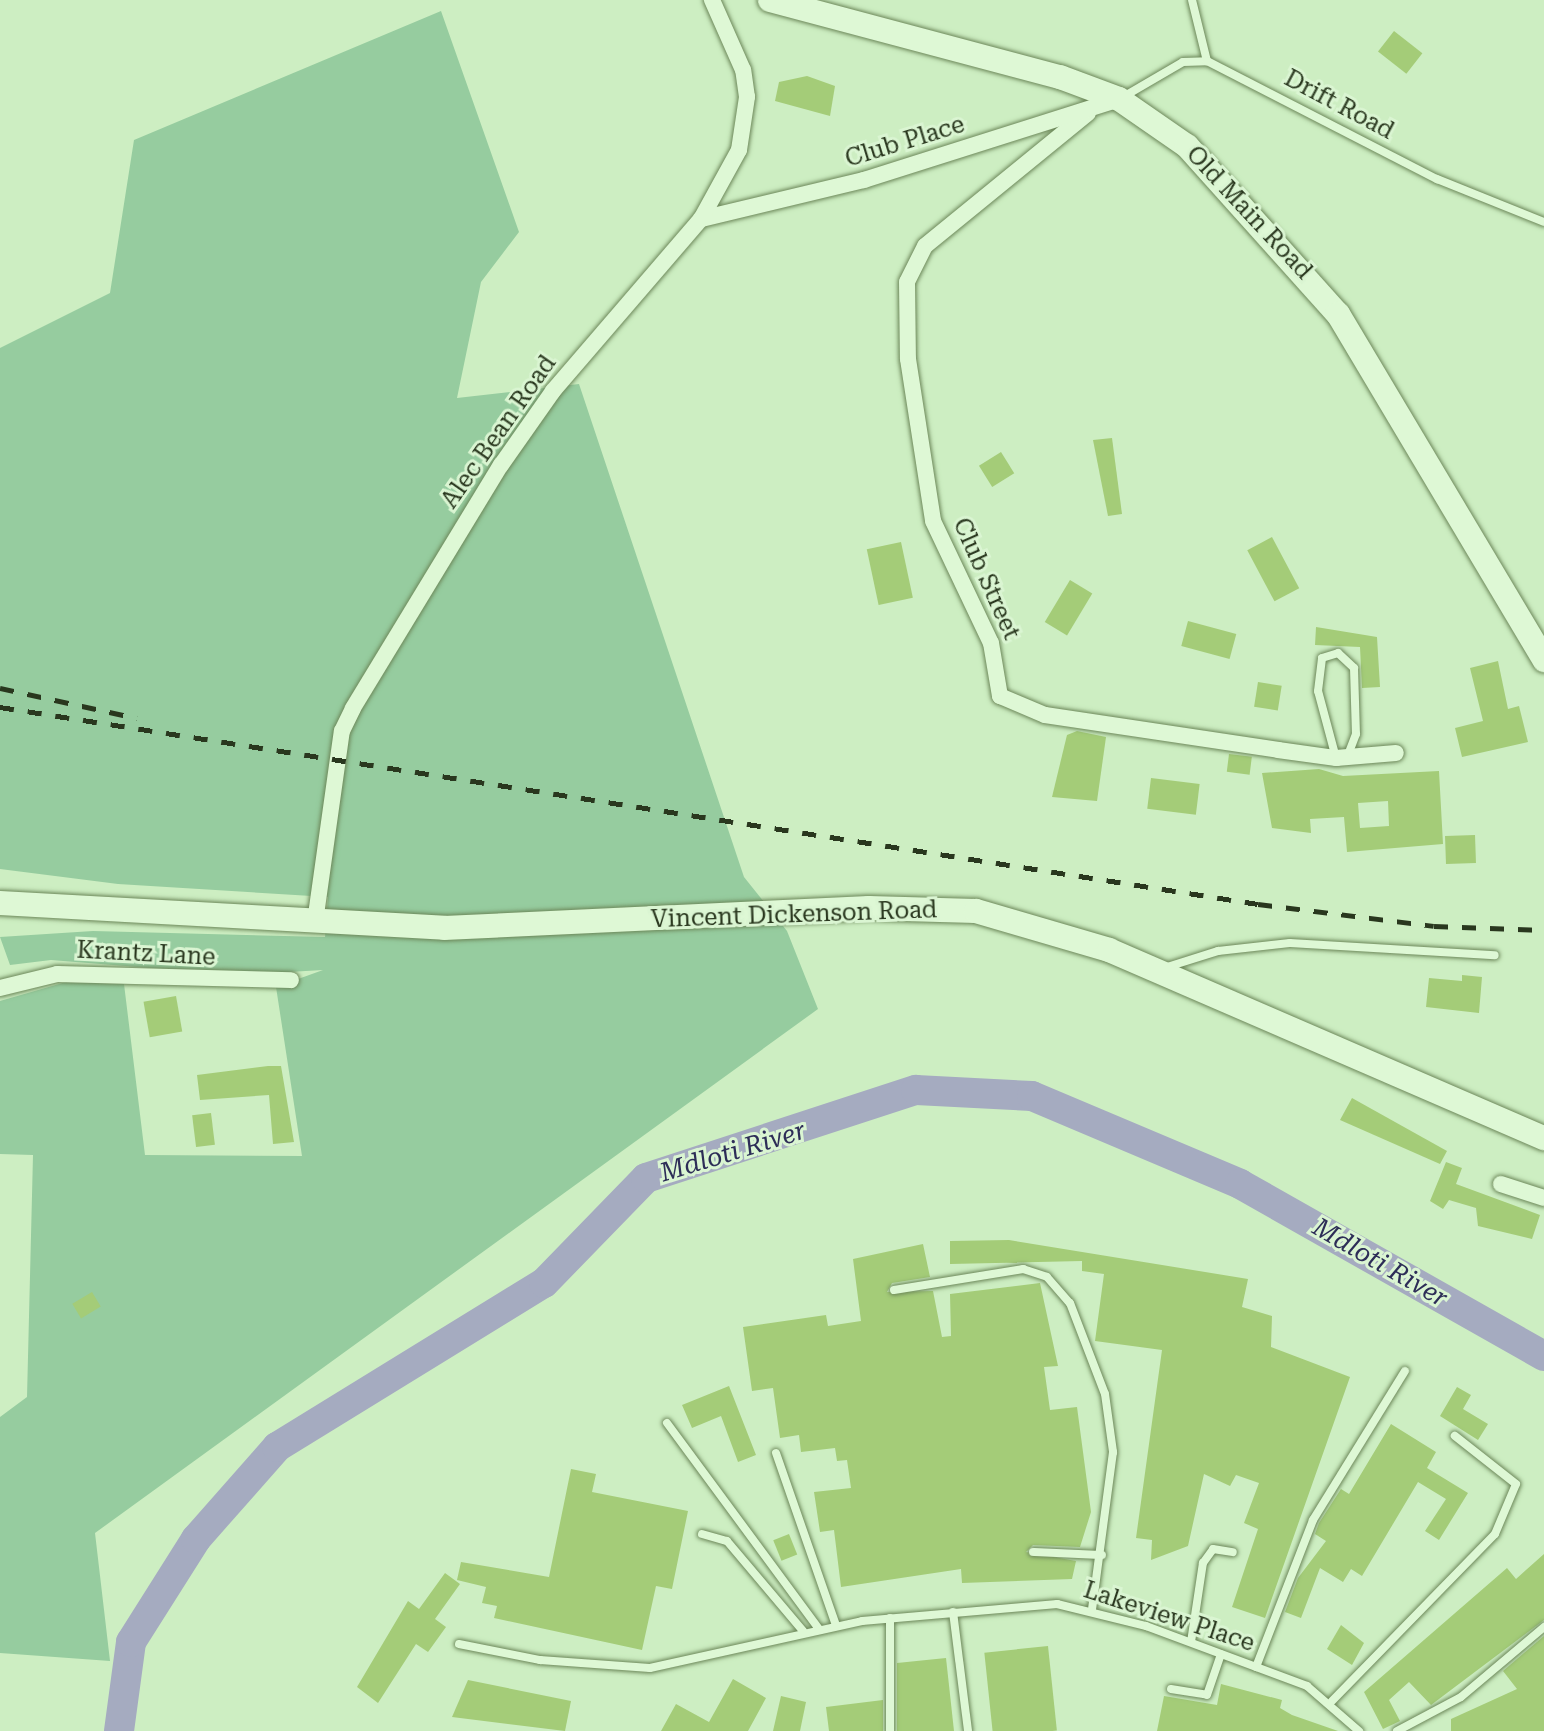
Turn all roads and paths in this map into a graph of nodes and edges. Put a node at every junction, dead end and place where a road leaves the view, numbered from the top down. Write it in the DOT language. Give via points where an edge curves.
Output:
graph roads {
  1 [pos="712,0"];
  2 [pos="770,0"];
  3 [pos="1192,0"];
  4 [pos="1207,61"];
  5 [pos="1119,99"];
  6 [pos="1088,113"];
  7 [pos="701,219"];
  8 [pos="1544,222"];
  9 [pos="1544,660"];
  10 [pos="1396,753"];
  11 [pos="1341,758"];
  12 [pos="0,903"];
  13 [pos="315,922"];
  14 [pos="1495,955"];
  15 [pos="1159,971"];
  16 [pos="291,980"];
  17 [pos="0,988"];
  18 [pos="1544,1138"];
  19 [pos="1501,1184"];
  20 [pos="1544,1198"];
  21 [pos="894,1290"];
  22 [pos="1405,1371"];
  23 [pos="667,1423"];
  24 [pos="1455,1436"];
  25 [pos="776,1453"];
  26 [pos="702,1534"];
  27 [pos="1033,1552"];
  28 [pos="1233,1552"];
  29 [pos="1102,1555"];
  30 [pos="1092,1610"];
  31 [pos="953,1612"];
  32 [pos="890,1618"];
  33 [pos="836,1625"];
  34 [pos="1544,1627"];
  35 [pos="818,1628"];
  36 [pos="803,1631"];
  37 [pos="1191,1642"];
  38 [pos="459,1644"];
  39 [pos="1221,1654"];
  40 [pos="1256,1667"];
  41 [pos="1171,1689"];
  42 [pos="1332,1701"];
  43 [pos="890,1731"];
  44 [pos="968,1731"];
  45 [pos="1359,1731"];
  46 [pos="1397,1731"];
  1 -- 7 [label="street, Alec Bean Road" via="747,97 739,150"];
  2 -- 5 [label="main road, Old Main Road" via="1012,62"];
  3 -- 4 [label="lane"];
  4 -- 5 [label="lane" via="1183,62"];
  4 -- 8 [label="lane, Drift Road" via="1437,179"];
  5 -- 6 [label="street, Club Place"];
  5 -- 9 [label="main road, Old Main Road" via="1187,146 1308,274"];
  6 -- 7 [label="street, Club Place" via="864,180"];
  6 -- 11 [label="street, Club Street" via="912,263 908,359 942,550 991,643 1006,705"];
  7 -- 13 [label="street, Alec Bean Road" via="553,391 360,697 342,731"];
  10 -- 11 [label="street, Club Street"];
  11 -- 11 [label="lane" via="1318,691 1322,658 1338,653 1354,668 1356,734"];
  12 -- 13 [label="main road, Vincent Dickenson Road"];
  13 -- 15 [label="main road, Vincent Dickenson Road" via="512,927 927,907 1016,918"];
  14 -- 15 [label="lane" via="1290,943 1218,951"];
  15 -- 18 [label="main road, Vincent Dickenson Road"];
  16 -- 17 [label="street, Krantz Lane" via="57,974"];
  19 -- 20 [label="street"];
  21 -- 29 [label="lane" via="1023,1269 1061,1290 1105,1394 1113,1452"];
  22 -- 40 [label="lane" via="1313,1520"];
  23 -- 35 [label="lane"];
  24 -- 42 [label="lane" via="1516,1484 1495,1534"];
  25 -- 33 [label="lane"];
  26 -- 36 [label="lane" via="727,1541"];
  27 -- 29 [label="lane"];
  28 -- 37 [label="lane" via="1213,1549 1203,1563"];
  29 -- 30 [label="lane"];
  30 -- 31 [label="lane, Lakeview Place" via="1041,1604"];
  30 -- 37 [label="lane, Lakeview Place"];
  31 -- 32 [label="lane, Lakeview Place"];
  31 -- 44 [label="lane"];
  32 -- 33 [label="lane, Lakeview Place"];
  32 -- 43 [label="lane"];
  33 -- 35 [label="lane, Lakeview Place"];
  34 -- 46 [label="lane" via="1461,1697"];
  35 -- 36 [label="lane, Lakeview Place"];
  36 -- 38 [label="lane, Lakeview Place" via="650,1668 540,1660"];
  37 -- 39 [label="lane, Lakeview Place"];
  39 -- 40 [label="lane, Lakeview Place"];
  39 -- 41 [label="lane" via="1207,1695"];
  40 -- 42 [label="lane, Lakeview Place"];
  42 -- 45 [label="lane, Lakeview Place"];
}
